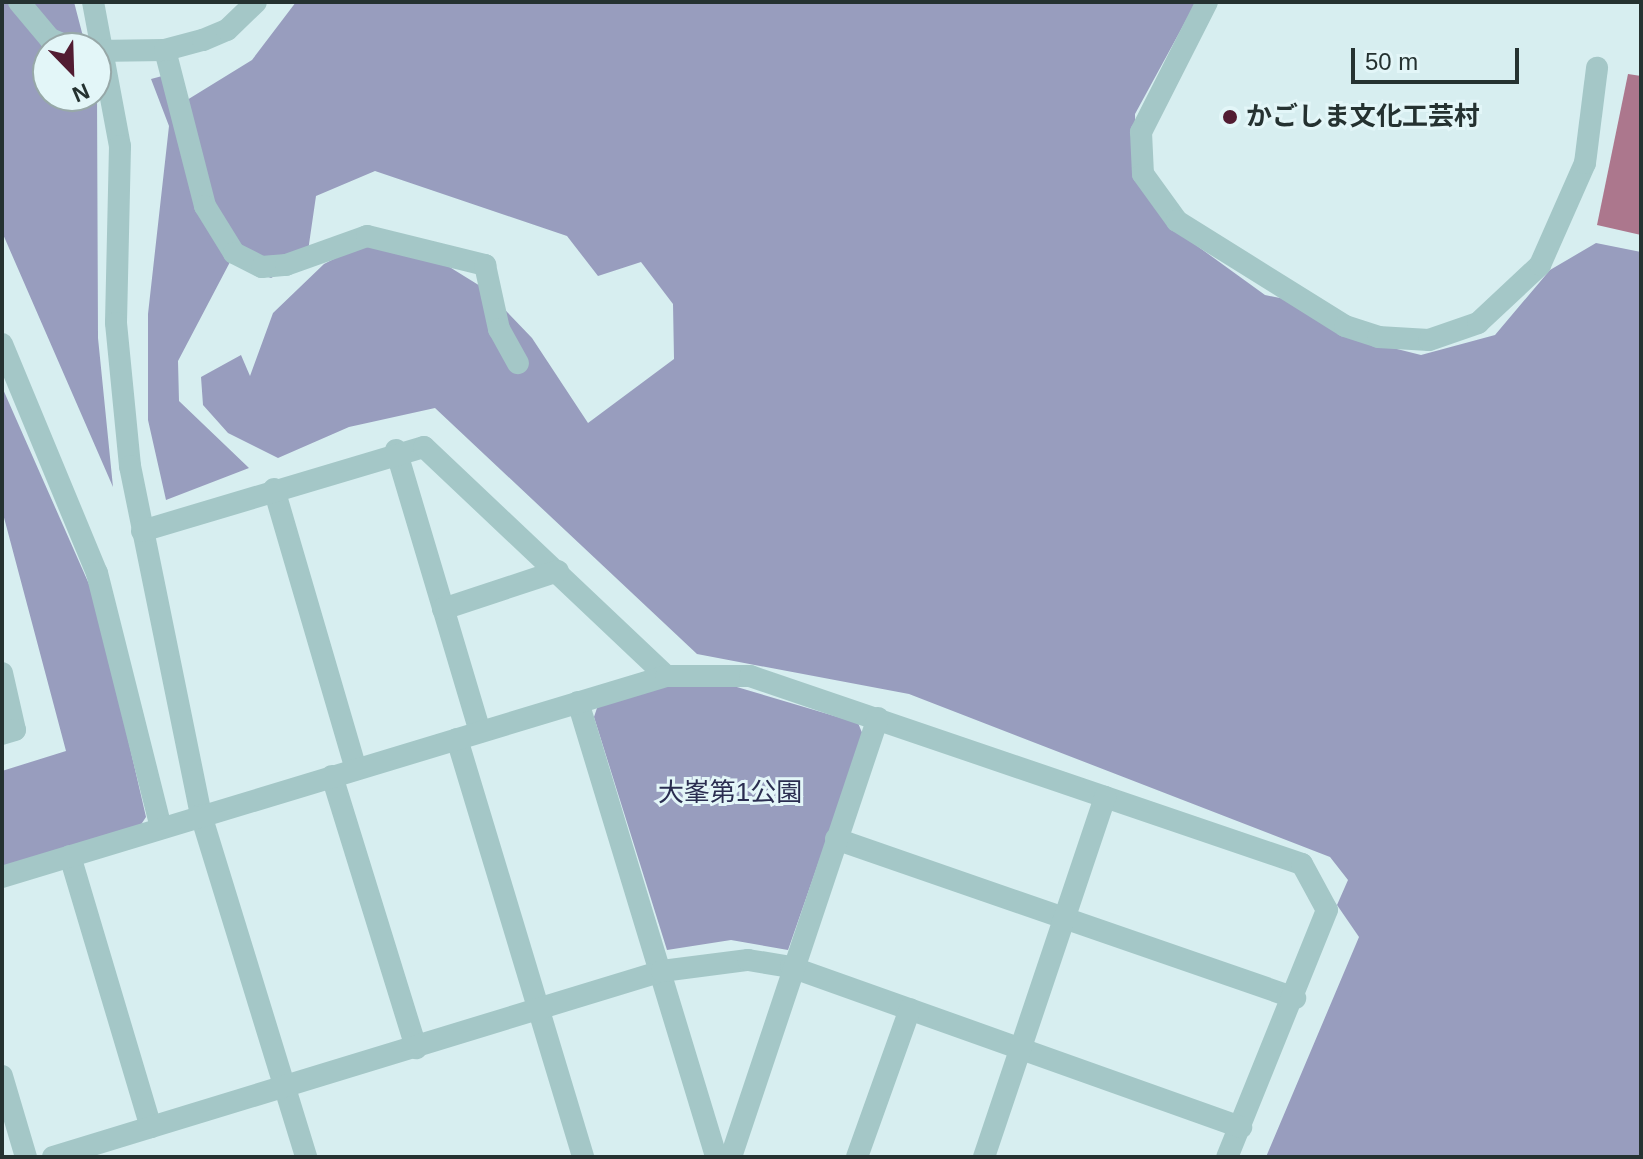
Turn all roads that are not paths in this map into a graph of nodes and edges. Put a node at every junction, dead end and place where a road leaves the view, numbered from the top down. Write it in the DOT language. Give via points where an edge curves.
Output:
graph roads {
  1 [pos="19,2"];
  2 [pos="93,2"];
  3 [pos="256,2"];
  4 [pos="1207,2"];
  5 [pos="44,32"];
  6 [pos="98,32"];
  7 [pos="165,50"];
  8 [pos="112,51"];
  9 [pos="1597,68"];
  10 [pos="112,112"];
  11 [pos="2,344"];
  12 [pos="518,363"];
  13 [pos="396,450"];
  14 [pos="274,489"];
  15 [pos="142,531"];
  16 [pos="558,571"];
  17 [pos="443,609"];
  18 [pos="2,673"];
  19 [pos="666,676"];
  20 [pos="578,702"];
  21 [pos="878,718"];
  22 [pos="480,732"];
  23 [pos="2,734"];
  24 [pos="457,739"];
  25 [pos="356,769"];
  26 [pos="332,776"];
  27 [pos="1105,797"];
  28 [pos="201,815"];
  29 [pos="161,828"];
  30 [pos="836,839"];
  31 [pos="70,856"];
  32 [pos="2,877"];
  33 [pos="1064,918"];
  34 [pos="791,967"];
  35 [pos="662,971"];
  36 [pos="1295,998"];
  37 [pos="538,1009"];
  38 [pos="910,1009"];
  39 [pos="416,1048"];
  40 [pos="1020,1050"];
  41 [pos="2,1076"];
  42 [pos="283,1088"];
  43 [pos="151,1127"];
  44 [pos="1241,1127"];
  45 [pos="26,1157"];
  46 [pos="53,1157"];
  47 [pos="306,1157"];
  48 [pos="583,1157"];
  49 [pos="716,1157"];
  50 [pos="731,1157"];
  51 [pos="857,1157"];
  52 [pos="984,1157"];
  53 [pos="1227,1157"];
  1 -- 5 [label="street"];
  2 -- 6 [label="street"];
  3 -- 7 [label="street" via="227,30"];
  4 -- 9 [label="street" via="1141,132 1143,174 1177,221 1345,326 1378,337 1429,340 1478,323 1540,265 1585,163"];
  7 -- 8 [label="street"];
  7 -- 12 [label="street" via="205,206 234,253 262,267 286,265 367,236 485,265 499,329"];
  10 -- 15 [label="street" via="120,161 120,404"];
  11 -- 29 [label="street" via="97,573"];
  13 -- 14 [label="street"];
  13 -- 16 [label="street" via="424,447"];
  13 -- 17 [label="street"];
  14 -- 15 [label="street"];
  14 -- 25 [label="street"];
  15 -- 28 [label="street"];
  16 -- 17 [label="street"];
  16 -- 19 [label="street"];
  17 -- 22 [label="street"];
  18 -- 23 [label="street" via="15,730"];
  19 -- 20 [label="street"];
  19 -- 21 [label="street" via="750,676"];
  20 -- 22 [label="street"];
  20 -- 35 [label="street"];
  21 -- 27 [label="street"];
  21 -- 30 [label="street"];
  22 -- 24 [label="street"];
  24 -- 25 [label="street"];
  24 -- 37 [label="street"];
  25 -- 26 [label="street"];
  26 -- 28 [label="street"];
  26 -- 39 [label="street"];
  27 -- 33 [label="street"];
  27 -- 36 [label="street" via="1302,864 1327,910"];
  28 -- 29 [label="street"];
  28 -- 42 [label="street"];
  29 -- 31 [label="street"];
  30 -- 33 [label="street"];
  30 -- 34 [label="street"];
  31 -- 32 [label="street"];
  31 -- 43 [label="street"];
  33 -- 36 [label="street"];
  33 -- 40 [label="street"];
  34 -- 35 [label="street" via="718,961"];
  34 -- 38 [label="street"];
  34 -- 50 [label="street"];
  35 -- 37 [label="street"];
  35 -- 49 [label="street"];
  36 -- 44 [label="street"];
  37 -- 39 [label="street"];
  37 -- 48 [label="street"];
  38 -- 40 [label="street"];
  38 -- 51 [label="street"];
  39 -- 42 [label="street"];
  40 -- 44 [label="street"];
  40 -- 52 [label="street"];
  41 -- 45 [label="street"];
  42 -- 43 [label="street"];
  42 -- 47 [label="street"];
  43 -- 46 [label="street"];
  44 -- 53 [label="street"];
}
